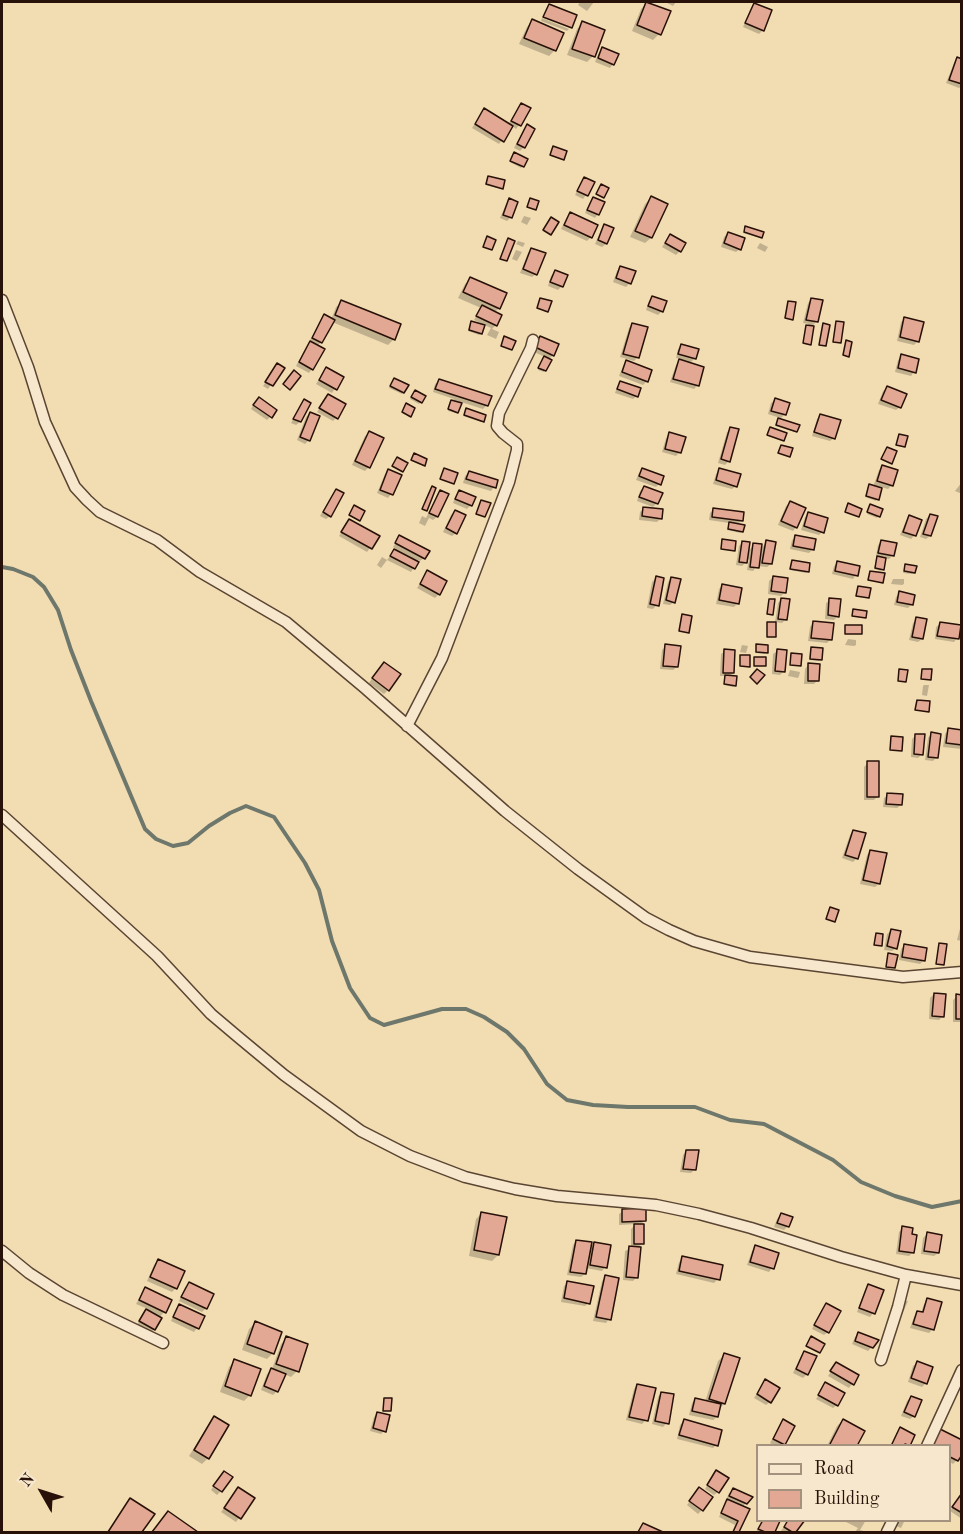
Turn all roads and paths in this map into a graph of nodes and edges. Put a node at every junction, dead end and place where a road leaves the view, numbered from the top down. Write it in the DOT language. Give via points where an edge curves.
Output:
graph roads {
  1 [pos="2,300"];
  2 [pos="533,340"];
  3 [pos="408,726"];
  4 [pos="2,815"];
  5 [pos="962,972"];
  6 [pos="2,1251"];
  7 [pos="906,1275"];
  8 [pos="962,1285"];
  9 [pos="163,1343"];
  10 [pos="881,1360"];
  11 [pos="962,1370"];
  12 [pos="928,1444"];
  1 -- 3 [label="street" via="45,422 75,487 100,512 157,540 200,572 286,622"];
  2 -- 3 [label="street" via="499,413 497,426 517,444 518,450 509,482 442,658"];
  3 -- 5 [label="street" via="578,869 669,930 750,957 903,977"];
  4 -- 7 [label="street" via="157,956 237,1036 361,1131 410,1156 515,1189 656,1205 699,1214"];
  6 -- 9 [label="street" via="63,1294"];
  7 -- 8 [label="street"];
  7 -- 10 [label="street"];
  11 -- 12 [label="street"];
}
